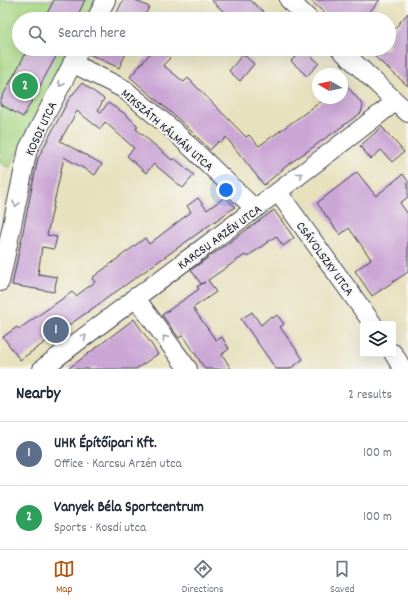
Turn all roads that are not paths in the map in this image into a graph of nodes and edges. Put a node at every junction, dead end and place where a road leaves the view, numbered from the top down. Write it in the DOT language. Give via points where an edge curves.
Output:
graph roads {
  1 [pos="106,0"];
  2 [pos="290,0"];
  3 [pos="100,12"];
  4 [pos="302,12"];
  5 [pos="76,56"];
  6 [pos="347,56"];
  7 [pos="402,107"];
  8 [pos="278,192"];
  9 [pos="255,209"];
  10 [pos="4,286"];
  11 [pos="135,297"];
  12 [pos="371,321"];
  13 [pos="395,357"];
  14 [pos="42,369"];
  15 [pos="188,369"];
  16 [pos="403,369"];
  1 -- 3 [label="street"];
  2 -- 4 [label="street"];
  5 -- 9 [label="street, MIKSZÁTH KÁLMÁN UTCA" via="124,89 173,130"];
  5 -- 10 [label="street, KOSDI UTCA, one-way" via="28,149"];
  6 -- 7 [label="street"];
  8 -- 7 [label="street, KARCSU ARZÉN UTCA, one-way"];
  8 -- 9 [label="street, KARCSU ARZÉN UTCA"];
  8 -- 12 [label="street, CSÁVOLSZKY UTCA"];
  9 -- 11 [label="street, KARCSU ARZÉN UTCA"];
  14 -- 11 [label="street, KARCSU ARZÉN UTCA, one-way"];
  15 -- 11 [label="street, one-way"];
  13 -- 16 [label="street"];
}
